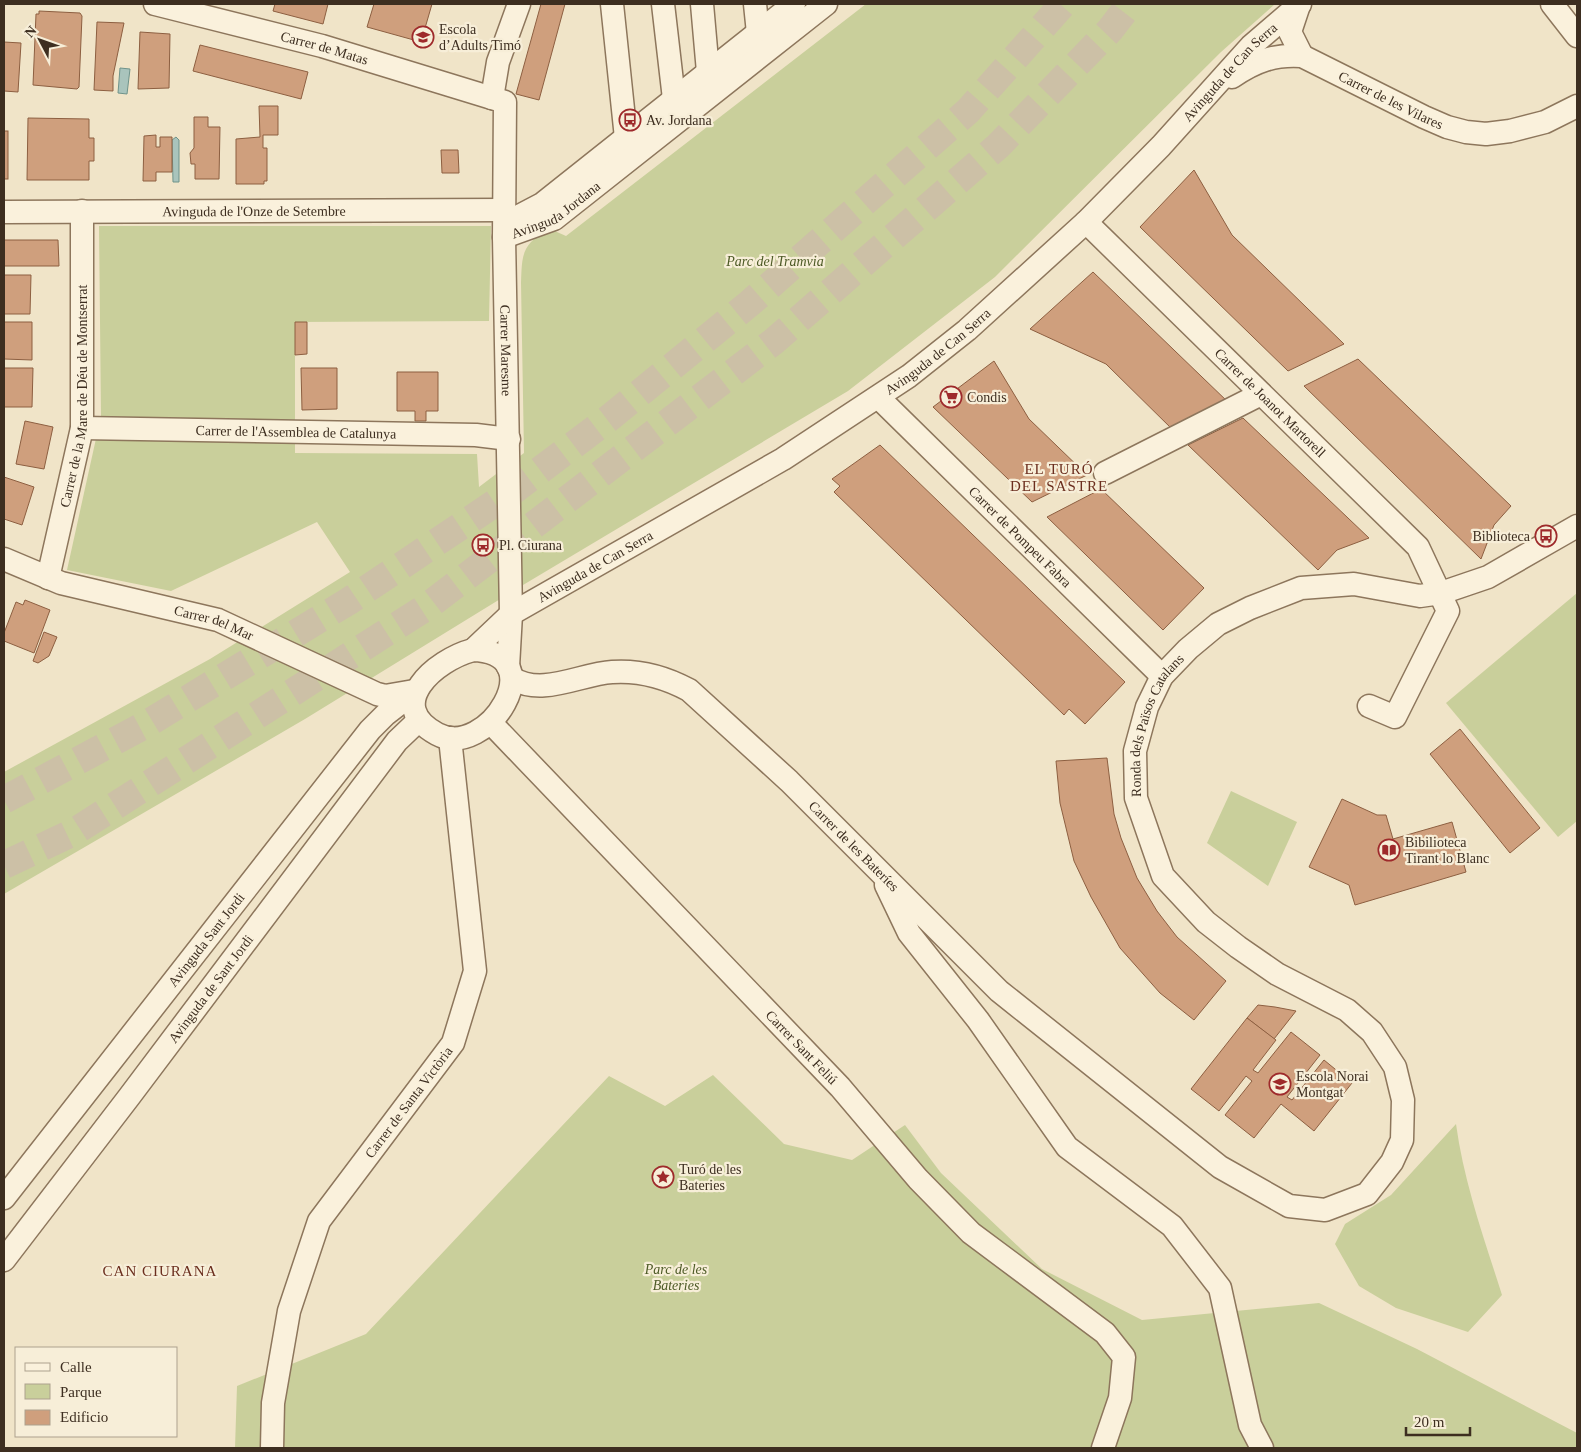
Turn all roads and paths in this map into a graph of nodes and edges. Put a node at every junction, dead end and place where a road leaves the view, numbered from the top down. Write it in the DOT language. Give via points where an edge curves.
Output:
graph roads {
  1 [pos="155,4"];
  2 [pos="519,4"];
  3 [pos="612,4"];
  4 [pos="663,4"];
  5 [pos="702,4"];
  6 [pos="755,4"];
  7 [pos="794,4"];
  8 [pos="826,4"];
  9 [pos="1299,4"];
  10 [pos="1552,4"];
  11 [pos="758,33"];
  12 [pos="1577,36"];
  13 [pos="1302,56"];
  14 [pos="708,72"];
  15 [pos="1212,90"];
  16 [pos="492,98"];
  17 [pos="674,99"];
  18 [pos="1577,106"];
  19 [pos="626,138"];
  20 [pos="504,210"];
  21 [pos="82,211"];
  22 [pos="4,212"];
  23 [pos="1086,222"];
  24 [pos="504,236"];
  25 [pos="1262,394"];
  26 [pos="878,398"];
  27 [pos="82,428"];
  28 [pos="509,439"];
  29 [pos="1105,473"];
  30 [pos="1577,526"];
  31 [pos="4,558"];
  32 [pos="48,578"];
  33 [pos="1441,593"];
  34 [pos="510,614"];
  35 [pos="473,650"];
  36 [pos="510,672"];
  37 [pos="1162,676"];
  38 [pos="417,690"];
  39 [pos="1370,706"];
  40 [pos="419,720"];
  41 [pos="491,723"];
  42 [pos="450,738"];
  43 [pos="878,868"];
  44 [pos="1160,1119"];
  45 [pos="4,1198"];
  46 [pos="4,1260"];
  47 [pos="272,1448"];
  48 [pos="1103,1448"];
  49 [pos="1262,1448"];
  1 -- 16 [label="street, Carrer de Matas" via="322,46"];
  2 -- 16 [label="street" via="498,62"];
  3 -- 19 [label="street"];
  4 -- 17 [label="street"];
  5 -- 14 [label="street"];
  6 -- 11 [label="street"];
  7 -- 11 [label="street, Avinguda Jordana"];
  8 -- 24 [label="street, Avinguda Jordana" via="554,219"];
  9 -- 13 [label="street, Avinguda de Can Serra" via="1290,32"];
  9 -- 15 [label="street, Avinguda de Can Serra" via="1251,46"];
  10 -- 12 [label="street"];
  11 -- 14 [label="street, Avinguda Jordana"];
  13 -- 15 [label="street, Carrer de les Vilares" via="1267,58"];
  13 -- 18 [label="street, Carrer de les Vilares" via="1446,128 1466,132 1510,131 1545,122"];
  14 -- 17 [label="street, Avinguda Jordana"];
  15 -- 23 [label="street, Avinguda de Can Serra"];
  16 -- 20 [label="street, Carrer Maresme" via="505,102"];
  17 -- 19 [label="street, Avinguda Jordana"];
  19 -- 24 [label="street, Avinguda Jordana" via="542,204 521,215"];
  20 -- 21 [label="street, Avinguda de l'Onze de Setembre"];
  20 -- 24 [label="street, Carrer Maresme"];
  21 -- 22 [label="street, Avinguda de l'Onze de Setembre"];
  21 -- 27 [label="street, Carrer de la Mare de Déu de Montserrat"];
  23 -- 25 [label="street, Carrer de Joanot Martorell"];
  23 -- 26 [label="street, Avinguda de Can Serra" via="967,330"];
  24 -- 28 [label="street, Carrer Maresme"];
  25 -- 29 [label="street"];
  25 -- 33 [label="street, Carrer de Joanot Martorell" via="1418,547"];
  26 -- 34 [label="street, Avinguda de Can Serra" via="742,484"];
  26 -- 37 [label="street, Carrer de Pompeu Fabra"];
  27 -- 28 [label="street, Carrer de l'Assemblea de Catalunya" via="466,435"];
  27 -- 32 [label="street, Carrer de la Mare de Déu de Montserrat"];
  28 -- 34 [label="street, Carrer Maresme"];
  30 -- 33 [label="street, Ronda dels Països Catalans" via="1488,577"];
  31 -- 32 [label="street, Carrer del Mar"];
  32 -- 38 [label="street, Carrer del Mar" via="218,620 377,694 385,696"];
  33 -- 37 [label="street, Ronda dels Països Catalans" via="1420,596 1354,584 1301,588 1218,624"];
  33 -- 39 [label="street, Carrer de Joanot Martorell" via="1448,611 1410,676 1395,717"];
  34 -- 35 [label="street"];
  34 -- 36 [label="street, Carrer Maresme"];
  35 -- 36 [label="street" via="495,655"];
  35 -- 38 [label="street" via="442,663"];
  36 -- 41 [label="street" via="506,702"];
  36 -- 43 [label="street, Carrer de les Bateríes" via="532,686 610,672 651,674 689,690"];
  37 -- 44 [label="street, Ronda dels Països Catalans" via="1147,707 1135,751 1136,798 1163,876 1206,922 1238,947 1277,974 1347,1010 1372,1032 1395,1067 1403,1100 1402,1140 1392,1162 1367,1194 1325,1210 1289,1206 1220,1167"];
  38 -- 40 [label="street" via="414,702"];
  38 -- 45 [label="street, Avinguda Sant Jordi" via="370,730"];
  40 -- 42 [label="street" via="430,730"];
  40 -- 46 [label="street, Avinguda de Sant Jordi" via="396,740"];
  41 -- 42 [label="street" via="472,733"];
  41 -- 48 [label="street, Carrer Sant Feliú" via="827,1072 918,1179 971,1233 1105,1333 1124,1357 1120,1398"];
  42 -- 47 [label="street, Carrer de Santa Victòria" via="475,970 453,1042 319,1221 289,1312 273,1402"];
  43 -- 44 [label="street, Carrer de les Bateríes" via="999,991"];
  43 -- 49 [label="street" via="909,933 978,1020 1067,1147 1172,1226 1220,1288 1250,1425"];
}
